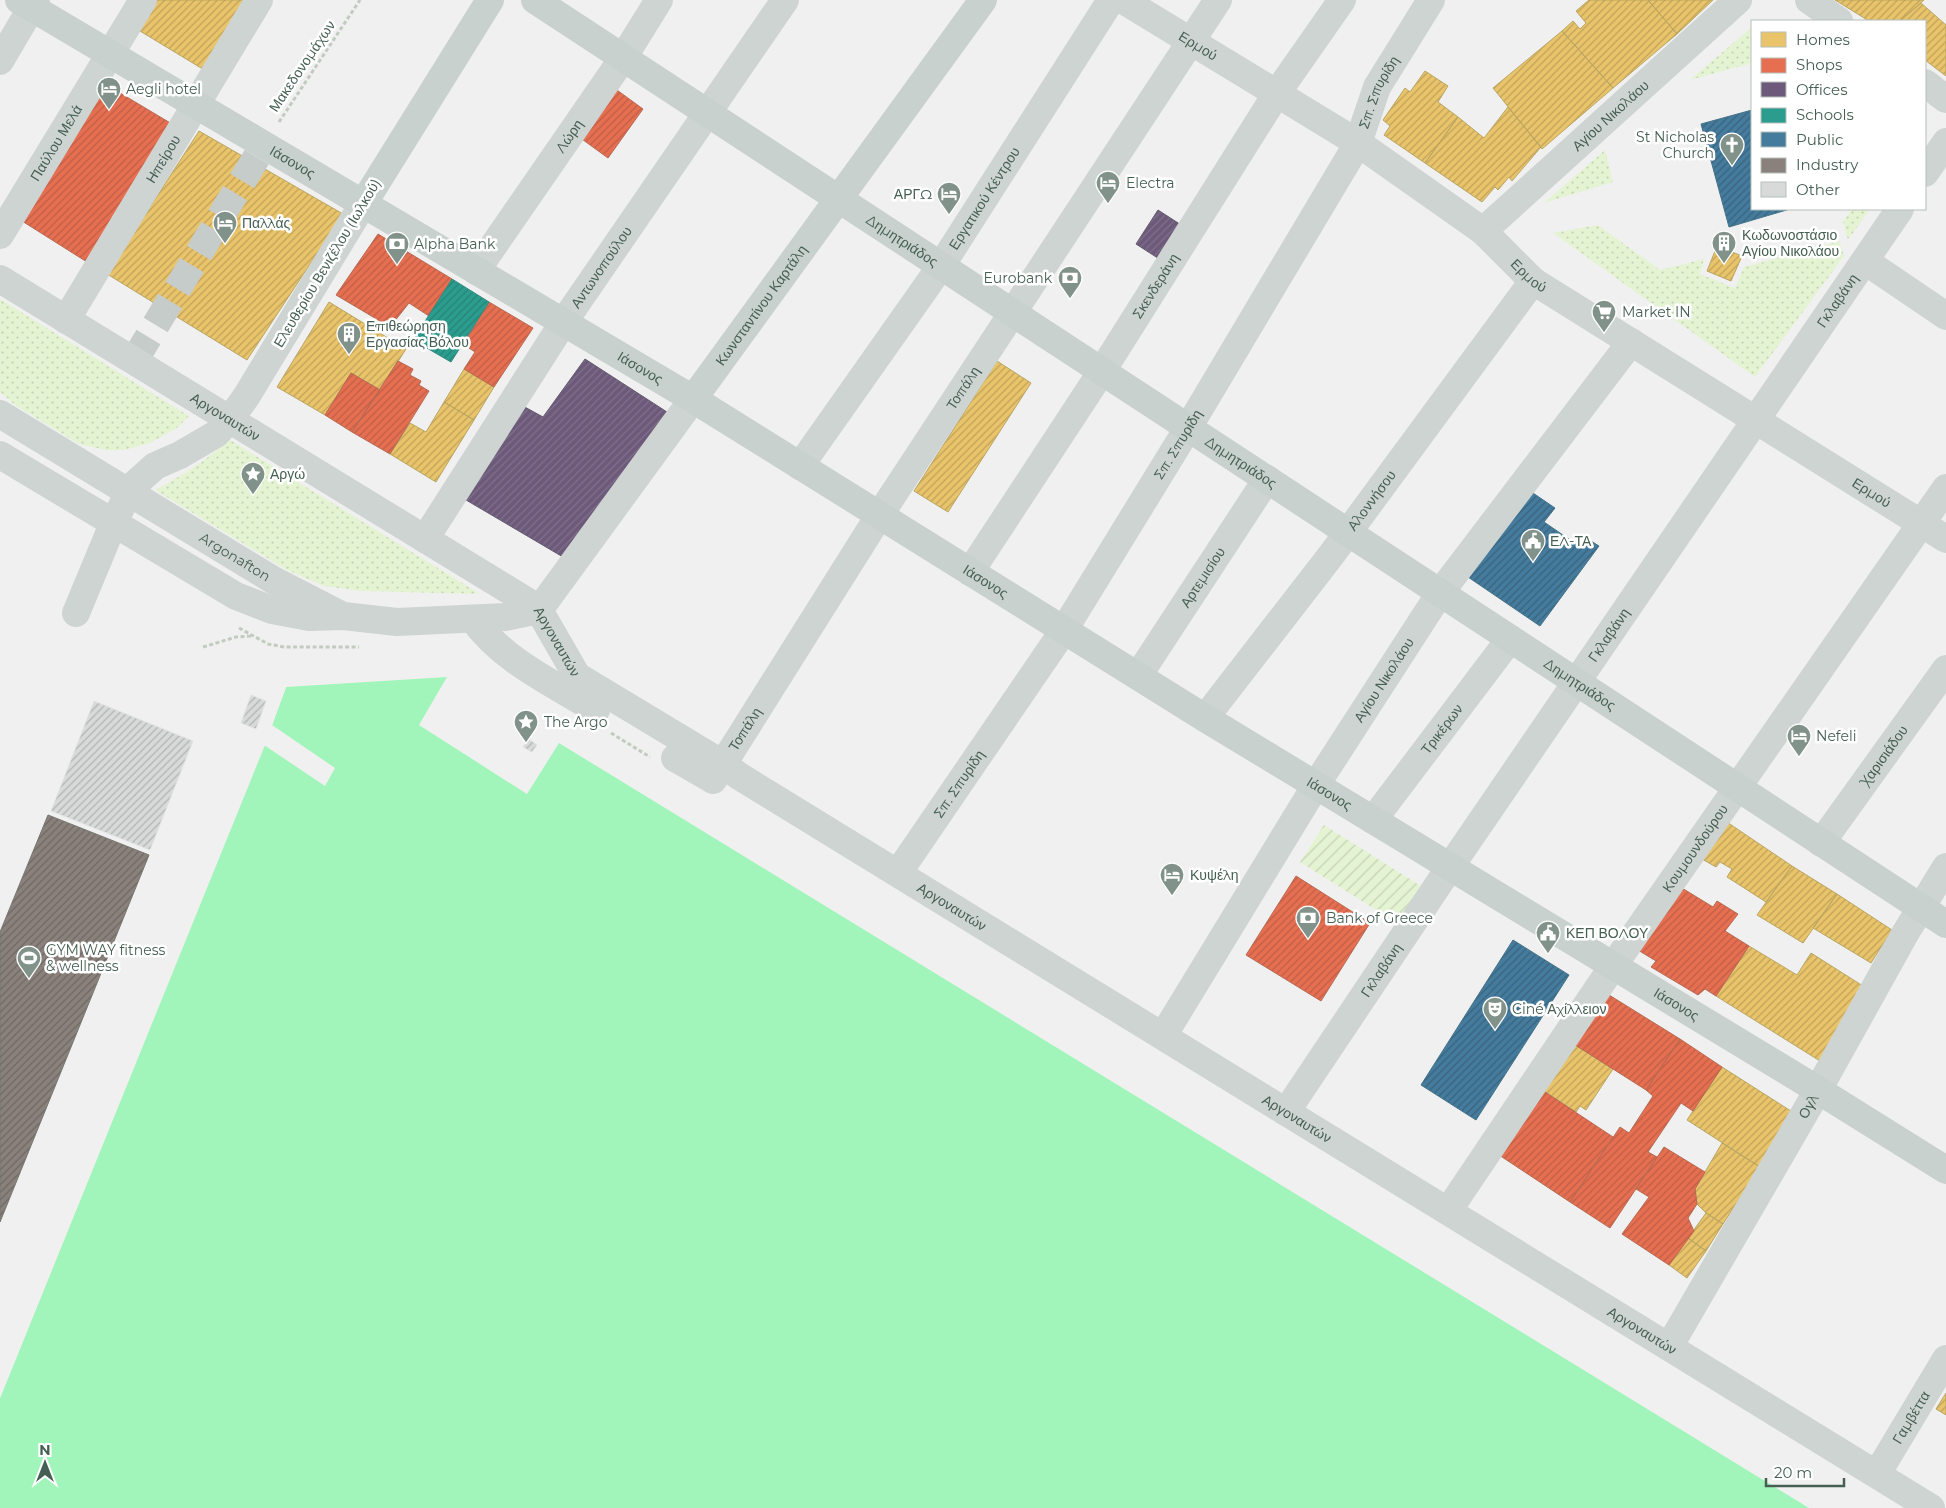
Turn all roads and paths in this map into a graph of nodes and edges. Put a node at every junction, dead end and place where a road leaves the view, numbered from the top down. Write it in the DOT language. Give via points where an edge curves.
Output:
graph roads {
  1 [pos="143,0"];
  2 [pos="259,0"];
  3 [pos="360,0"];
  4 [pos="490,0"];
  5 [pos="535,0"];
  6 [pos="659,0"];
  7 [pos="785,0"];
  8 [pos="983,0"];
  9 [pos="1111,0"];
  10 [pos="1123,0"];
  11 [pos="1218,0"];
  12 [pos="1342,0"];
  13 [pos="1431,0"];
  14 [pos="1738,0"];
  15 [pos="1809,0"];
  16 [pos="29,3"];
  17 [pos="1838,20"];
  18 [pos="1190,41"];
  19 [pos="110,54"];
  20 [pos="623,58"];
  21 [pos="0,61"];
  22 [pos="1926,84"];
  23 [pos="1276,93"];
  24 [pos="1946,99"];
  25 [pos="196,105"];
  26 [pos="708,113"];
  27 [pos="1946,142"];
  28 [pos="1358,144"];
  29 [pos="264,145"];
  30 [pos="1926,172"];
  31 [pos="839,198"];
  32 [pos="363,204"];
  33 [pos="1899,210"];
  34 [pos="1483,231"];
  35 [pos="0,235"];
  36 [pos="1865,261"];
  37 [pos="941,266"];
  38 [pos="476,271"];
  39 [pos="0,279"];
  40 [pos="1533,280"];
  41 [pos="1012,312"];
  42 [pos="1946,316"];
  43 [pos="66,320"];
  44 [pos="563,323"];
  45 [pos="1631,342"];
  46 [pos="1102,371"];
  47 [pos="693,399"];
  48 [pos="0,414"];
  49 [pos="230,419"];
  50 [pos="1756,420"];
  51 [pos="1188,428"];
  52 [pos="0,455"];
  53 [pos="800,466"];
  54 [pos="1267,480"];
  55 [pos="1946,488"];
  56 [pos="129,492"];
  57 [pos="880,516"];
  58 [pos="113,524"];
  59 [pos="1921,524"];
  60 [pos="1348,533"];
  61 [pos="425,539"];
  62 [pos="1946,539"];
  63 [pos="970,572"];
  64 [pos="1440,593"];
  65 [pos="539,610"];
  66 [pos="76,613"];
  67 [pos="343,616"];
  68 [pos="473,619"];
  69 [pos="1064,630"];
  70 [pos="1510,639"];
  71 [pos="365,646"];
  72 [pos="203,647"];
  73 [pos="1946,669"];
  74 [pos="1138,676"];
  75 [pos="1576,682"];
  76 [pos="1205,718"];
  77 [pos="604,728"];
  78 [pos="654,760"];
  79 [pos="718,772"];
  80 [pos="1316,785"];
  81 [pos="1737,788"];
  82 [pos="1373,820"];
  83 [pos="1821,843"];
  84 [pos="1450,867"];
  85 [pos="1946,867"];
  86 [pos="898,873"];
  87 [pos="1921,908"];
  88 [pos="1946,924"];
  89 [pos="1612,966"];
  90 [pos="1163,1036"];
  91 [pos="1818,1090"];
  92 [pos="1286,1112"];
  93 [pos="1946,1170"];
  94 [pos="1448,1211"];
  95 [pos="1669,1347"];
  96 [pos="1946,1359"];
  97 [pos="1877,1474"];
  98 [pos="1932,1508"];
  1 -- 19 [label="street, Παύλου Μελά"];
  2 -- 25 [label="street, Ηπείρου"];
  3 -- 29 [label="path, Μακεδονομάχων"];
  4 -- 32 [label="main road, Ελευθερίου Βενιζέλου (Ιωλκού)"];
  5 -- 20 [label="main road, Δημητριάδος"];
  6 -- 20 [label="street, Λώρη"];
  7 -- 26 [label="street, Αντωνοπούλου"];
  8 -- 31 [label="main road, Κωνσταντίνου Καρτάλη"];
  9 -- 37 [label="street, Εργατικού Κέντρου"];
  10 -- 18 [label="street, Ερμού"];
  11 -- 18 [label="street, Τοπάλη"];
  12 -- 23 [label="street, Σκενδεράνη"];
  13 -- 28 [label="street, Σπ. Σπυρίδη" via="1377,87"];
  14 -- 34 [label="street, Αγίου Νικολάου"];
  15 -- 17 [label="street"];
  16 -- 19 [label="main road, Ιάσονος"];
  16 -- 21 [label="street"];
  18 -- 23 [label="street, Ερμού"];
  18 -- 41 [label="street, Τοπάλη"];
  19 -- 25 [label="main road, Ιάσονος"];
  19 -- 35 [label="street, Παύλου Μελά"];
  20 -- 26 [label="main road, Δημητριάδος"];
  20 -- 38 [label="street, Λώρη"];
  22 -- 24 [label="street"];
  23 -- 28 [label="street, Ερμού"];
  23 -- 46 [label="street, Σκενδεράνη"];
  25 -- 29 [label="main road, Ιάσονος"];
  25 -- 43 [label="street, Ηπείρου"];
  26 -- 31 [label="main road, Δημητριάδος"];
  26 -- 44 [label="street, Αντωνοπούλου"];
  27 -- 30 [label="street"];
  28 -- 34 [label="street, Ερμού"];
  28 -- 51 [label="street, Σπ. Σπυρίδη"];
  29 -- 32 [label="main road, Ιάσονος"];
  31 -- 37 [label="main road, Δημητριάδος"];
  31 -- 47 [label="main road, Κωνσταντίνου Καρτάλη"];
  32 -- 38 [label="main road, Ιάσονος"];
  32 -- 49 [label="street, Ελευθερίου Βενιζέλου (Ιωλκού)"];
  33 -- 36 [label="street, Γκλαβάνη"];
  34 -- 40 [label="street, Ερμού"];
  36 -- 42 [label="street"];
  36 -- 50 [label="street, Γκλαβάνη"];
  37 -- 41 [label="main road, Δημητριάδος"];
  37 -- 53 [label="street, Εργατικού Κέντρου"];
  38 -- 44 [label="main road, Ιάσονος"];
  39 -- 43 [label="street, Αργοναυτών"];
  40 -- 45 [label="street, Ερμού"];
  40 -- 60 [label="street, Αλοννήσου"];
  41 -- 46 [label="main road, Δημητριάδος"];
  41 -- 57 [label="street, Τοπάλη"];
  43 -- 49 [label="street, Αργοναυτών"];
  44 -- 47 [label="main road, Ιάσονος"];
  44 -- 61 [label="street, Αντωνοπούλου"];
  45 -- 50 [label="street, Ερμού"];
  45 -- 64 [label="street, Αγίου Νικολάου"];
  46 -- 51 [label="main road, Δημητριάδος"];
  46 -- 63 [label="street, Σκενδεράνη"];
  47 -- 53 [label="main road, Ιάσονος"];
  47 -- 65 [label="street, Κωνσταντίνου Καρτάλη"];
  48 -- 56 [label="street, Argonafton"];
  49 -- 56 [label="street, Ελευθερίου Βενιζέλου (Ιωλκού)" via="206,440 149,471"];
  49 -- 61 [label="street, Αργοναυτών"];
  50 -- 59 [label="street, Ερμού"];
  50 -- 75 [label="street, Γκλαβάνη"];
  51 -- 54 [label="main road, Δημητριάδος"];
  51 -- 69 [label="street, Σπ. Σπυρίδη"];
  52 -- 58 [label="street"];
  53 -- 57 [label="main road, Ιάσονος"];
  54 -- 60 [label="main road, Δημητριάδος"];
  54 -- 74 [label="street, Αρτεμισίου"];
  55 -- 59 [label="street, Κουμουνδούρου"];
  56 -- 58 [label="street, Ελευθερίου Βενιζέλου (Ιωλκού)"];
  56 -- 67 [label="street, Argonafton" via="273,580"];
  57 -- 63 [label="main road, Ιάσονος"];
  57 -- 79 [label="street, Τοπάλη"];
  58 -- 66 [label="street, Ελευθερίου Βενιζέλου (Ιωλκού)"];
  58 -- 67 [label="street" via="236,596 272,610 309,616"];
  59 -- 62 [label="street, Ερμού"];
  59 -- 81 [label="street, Κουμουνδούρου"];
  60 -- 64 [label="main road, Δημητριάδος"];
  60 -- 76 [label="street, Αλοννήσου"];
  61 -- 65 [label="street, Αργοναυτών"];
  63 -- 69 [label="main road, Ιάσονος"];
  64 -- 70 [label="main road, Δημητριάδος"];
  64 -- 80 [label="street, Αγίου Νικολάου"];
  65 -- 68 [label="street"];
  65 -- 79 [label="street, Αργοναυτών" via="577,676"];
  67 -- 68 [label="street" via="397,622"];
  68 -- 79 [label="street, Αργοναυτών" via="489,639 516,662"];
  69 -- 74 [label="main road, Ιάσονος"];
  69 -- 86 [label="street, Σπ. Σπυρίδη"];
  70 -- 75 [label="main road, Δημητριάδος"];
  70 -- 82 [label="street, Τρικέρων"];
  71 -- 72 [label="path" via="284,647 252,636 236,637"];
  73 -- 83 [label="street, Χαρισιάδου"];
  74 -- 76 [label="main road, Ιάσονος"];
  75 -- 81 [label="main road, Δημητριάδος"];
  75 -- 84 [label="street, Γκλαβάνη"];
  76 -- 80 [label="main road, Ιάσονος"];
  77 -- 78 [label="path"];
  79 -- 86 [label="street, Αργοναυτών" via="739,776"];
  80 -- 82 [label="main road, Ιάσονος"];
  80 -- 90 [label="street, Αγίου Νικολάου"];
  81 -- 83 [label="main road, Δημητριάδος"];
  81 -- 89 [label="street, Κουμουνδούρου"];
  82 -- 84 [label="main road, Ιάσονος"];
  83 -- 87 [label="main road, Δημητριάδος"];
  84 -- 89 [label="main road, Ιάσονος"];
  84 -- 92 [label="street, Γκλαβάνη"];
  85 -- 87 [label="street, Ογλ"];
  86 -- 90 [label="street, Αργοναυτών"];
  87 -- 88 [label="main road, Δημητριάδος"];
  87 -- 91 [label="street, Ογλ"];
  89 -- 91 [label="main road, Ιάσονος"];
  89 -- 94 [label="street, Κουμουνδούρου"];
  90 -- 92 [label="street, Αργοναυτών"];
  91 -- 93 [label="main road, Ιάσονος"];
  91 -- 95 [label="street, Ογλ"];
  92 -- 94 [label="street, Αργοναυτών"];
  94 -- 95 [label="street, Αργοναυτών"];
  95 -- 97 [label="street, Αργοναυτών"];
  96 -- 97 [label="street, Γαμβέττα"];
  97 -- 98 [label="street, Αργοναυτών"];
}
